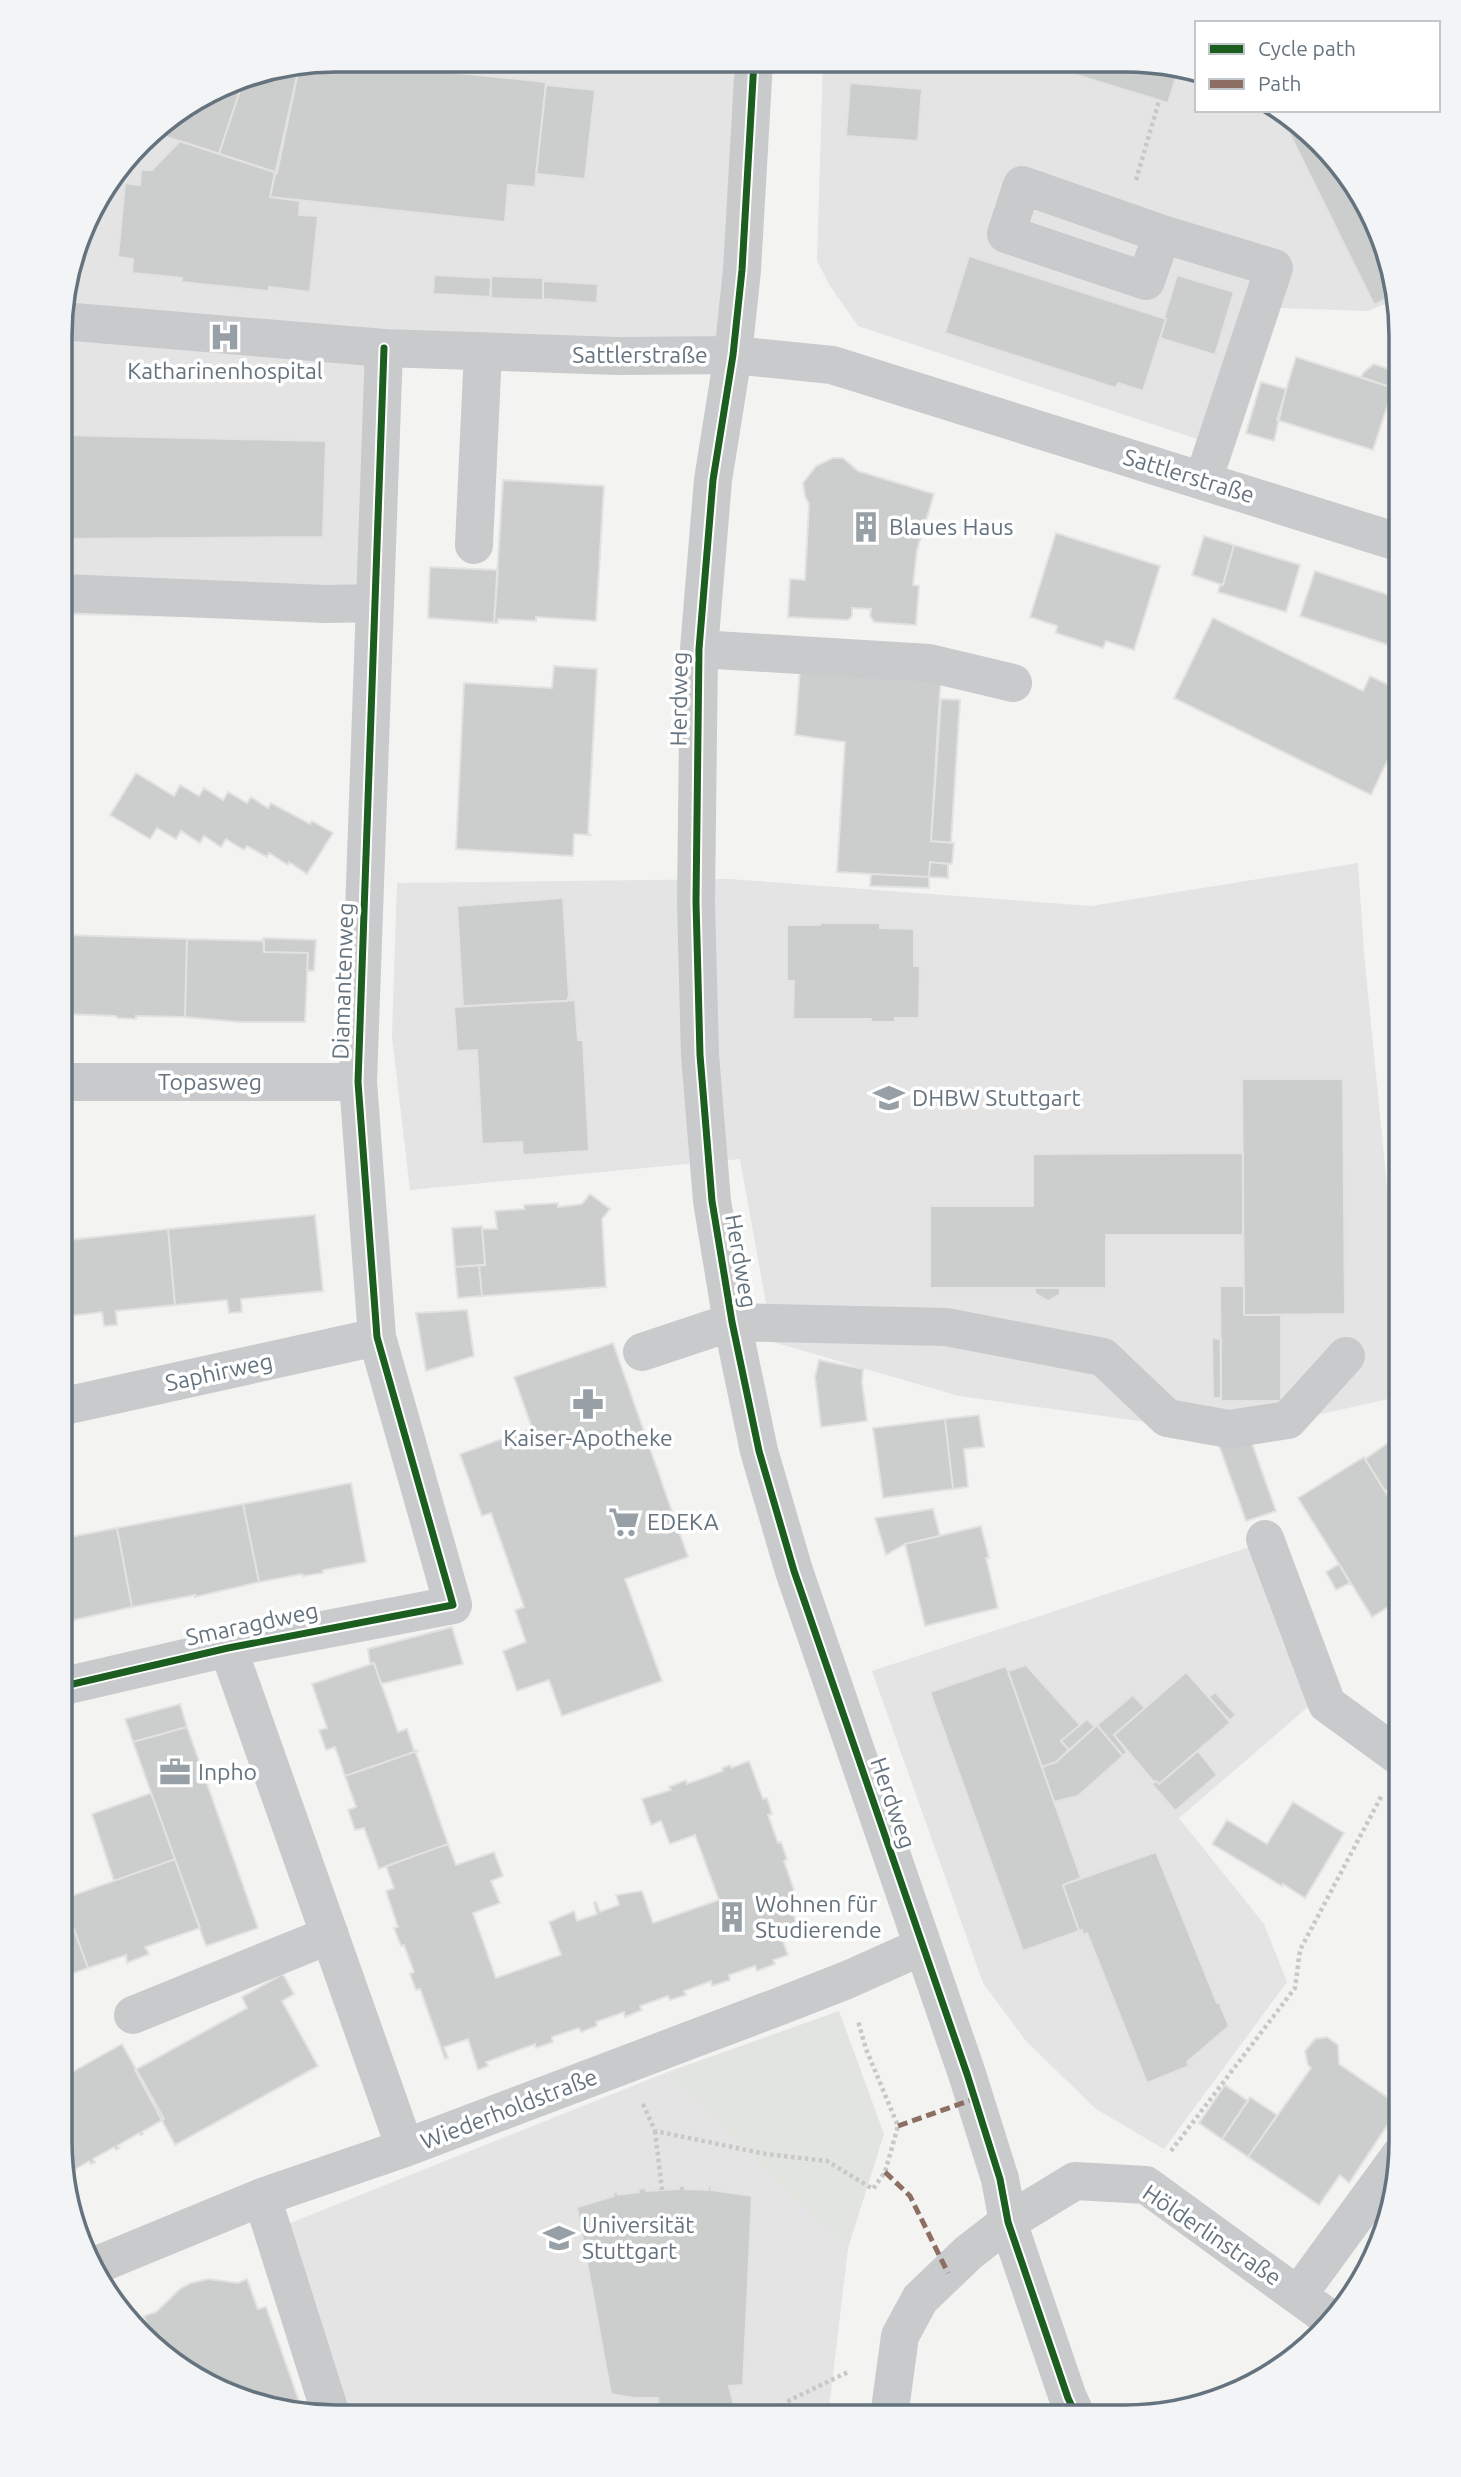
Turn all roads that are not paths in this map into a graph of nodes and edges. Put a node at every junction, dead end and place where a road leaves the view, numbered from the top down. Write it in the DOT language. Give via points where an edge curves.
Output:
graph roads {
  1 [pos="753,72"];
  2 [pos="1162,234"];
  3 [pos="72,322"];
  4 [pos="384,348"];
  5 [pos="483,351"];
  6 [pos="733,355"];
  7 [pos="1203,481"];
  8 [pos="1389,538"];
  9 [pos="474,545"];
  10 [pos="72,593"];
  11 [pos="375,603"];
  12 [pos="699,649"];
  13 [pos="1013,683"];
  14 [pos="72,1082"];
  15 [pos="358,1082"];
  16 [pos="732,1322"];
  17 [pos="377,1337"];
  18 [pos="642,1352"];
  19 [pos="1346,1356"];
  20 [pos="72,1404"];
  21 [pos="1265,1539"];
  22 [pos="453,1605"];
  23 [pos="228,1647"];
  24 [pos="72,1684"];
  25 [pos="1389,1749"];
  26 [pos="330,1935"];
  27 [pos="923,1946"];
  28 [pos="133,2015"];
  29 [pos="405,2148"];
  30 [pos="1387,2173"];
  31 [pos="262,2197"];
  32 [pos="1007,2222"];
  33 [pos="102,2263"];
  34 [pos="1298,2295"];
  35 [pos="1325,2314"];
  36 [pos="328,2405"];
  37 [pos="891,2405"];
  38 [pos="1071,2405"];
  1 -- 6 [label="street, Herdweg"];
  2 -- 2 [label="street" via="1022,185 1006,234 1146,281"];
  2 -- 7 [label="street" via="1274,268"];
  3 -- 4 [label="street, Sattlerstraße"];
  4 -- 5 [label="street, Sattlerstraße"];
  4 -- 11 [label="street, Diamantenweg"];
  5 -- 6 [label="street, Sattlerstraße"];
  5 -- 9 [label="street"];
  6 -- 7 [label="street, Sattlerstraße" via="832,365"];
  6 -- 12 [label="street, Herdweg" via="713,480"];
  7 -- 8 [label="street, Sattlerstraße"];
  10 -- 11 [label="street"];
  11 -- 15 [label="street, Diamantenweg"];
  12 -- 13 [label="street" via="929,663"];
  12 -- 16 [label="street, Herdweg" via="696,902 700,1055 712,1201"];
  14 -- 15 [label="street, Topasweg"];
  15 -- 17 [label="street, Diamantenweg"];
  16 -- 18 [label="street"];
  16 -- 19 [label="street" via="946,1327 1103,1357 1167,1418 1229,1429 1288,1420"];
  16 -- 27 [label="street, Herdweg" via="759,1451 807,1615"];
  17 -- 20 [label="street, Saphirweg"];
  17 -- 22 [label="street, Diamantenweg"];
  21 -- 25 [label="street" via="1327,1704"];
  22 -- 23 [label="street, Smaragdweg"];
  23 -- 24 [label="street, Smaragdweg"];
  23 -- 26 [label="street, Smaragdweg"];
  26 -- 28 [label="street"];
  26 -- 29 [label="street, Smaragdweg"];
  27 -- 29 [label="street, Wiederholdstraße" via="847,1980"];
  27 -- 32 [label="street, Herdweg" via="1000,2179"];
  29 -- 31 [label="street, Wiederholdstraße"];
  30 -- 34 [label="street"];
  31 -- 33 [label="street, Wiederholdstraße"];
  31 -- 36 [label="street"];
  32 -- 34 [label="street, Hölderlinstraße" via="1075,2181 1146,2185"];
  32 -- 37 [label="street, Hölderlinstraße" via="920,2299 900,2336"];
  32 -- 38 [label="street, Herdweg"];
  34 -- 35 [label="street, Hölderlinstraße"];
}
